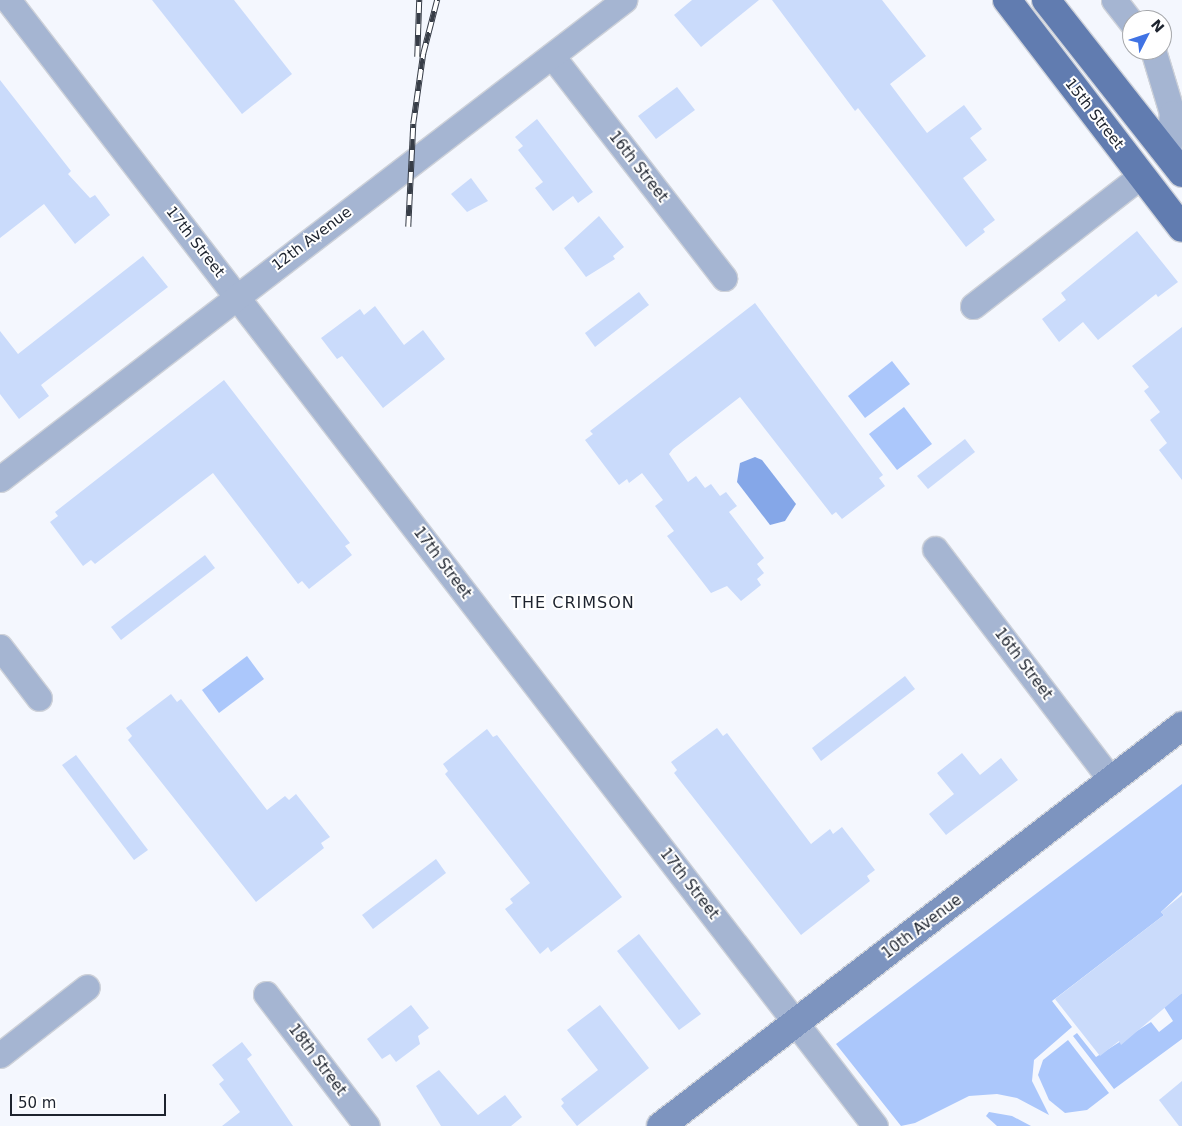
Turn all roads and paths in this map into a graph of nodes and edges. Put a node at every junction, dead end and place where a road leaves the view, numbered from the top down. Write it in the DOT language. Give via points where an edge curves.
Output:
graph roads {
  1 [pos="8,0"];
  2 [pos="624,0"];
  3 [pos="1007,0"];
  4 [pos="1046,0"];
  5 [pos="1114,0"];
  6 [pos="1122,10"];
  7 [pos="552,56"];
  8 [pos="1156,60"];
  9 [pos="1117,142"];
  10 [pos="1175,164"];
  11 [pos="1142,175"];
  12 [pos="1182,186"];
  13 [pos="1182,228"];
  14 [pos="724,278"];
  15 [pos="237,296"];
  16 [pos="973,306"];
  17 [pos="0,479"];
  18 [pos="935,549"];
  19 [pos="0,647"];
  20 [pos="39,698"];
  21 [pos="1182,726"];
  22 [pos="1111,780"];
  23 [pos="87,987"];
  24 [pos="266,994"];
  25 [pos="796,1023"];
  26 [pos="0,1055"];
  27 [pos="367,1126"];
  28 [pos="661,1126"];
  29 [pos="875,1126"];
  1 -- 15 [label="street, 17th Street"];
  2 -- 7 [label="street, 12th Avenue"];
  3 -- 9 [label="main road, 15th Street"];
  4 -- 10 [label="main road"];
  5 -- 6 [label="street"];
  7 -- 14 [label="street, 16th Street"];
  7 -- 15 [label="street, 12th Avenue"];
  8 -- 10 [label="street" via="1172,113"];
  9 -- 10 [label="main road"];
  9 -- 11 [label="main road, 15th Street"];
  11 -- 12 [label="main road"];
  11 -- 13 [label="main road, 15th Street"];
  11 -- 16 [label="street"];
  15 -- 17 [label="street, 12th Avenue"];
  15 -- 25 [label="street, 17th Street"];
  18 -- 22 [label="street, 16th Street"];
  19 -- 20 [label="street"];
  21 -- 22 [label="main road, 10th Avenue"];
  22 -- 25 [label="main road, 10th Avenue"];
  23 -- 26 [label="street"];
  24 -- 27 [label="street, 18th Street"];
  25 -- 28 [label="main road, 10th Avenue"];
  25 -- 29 [label="street, 17th Street"];
}
